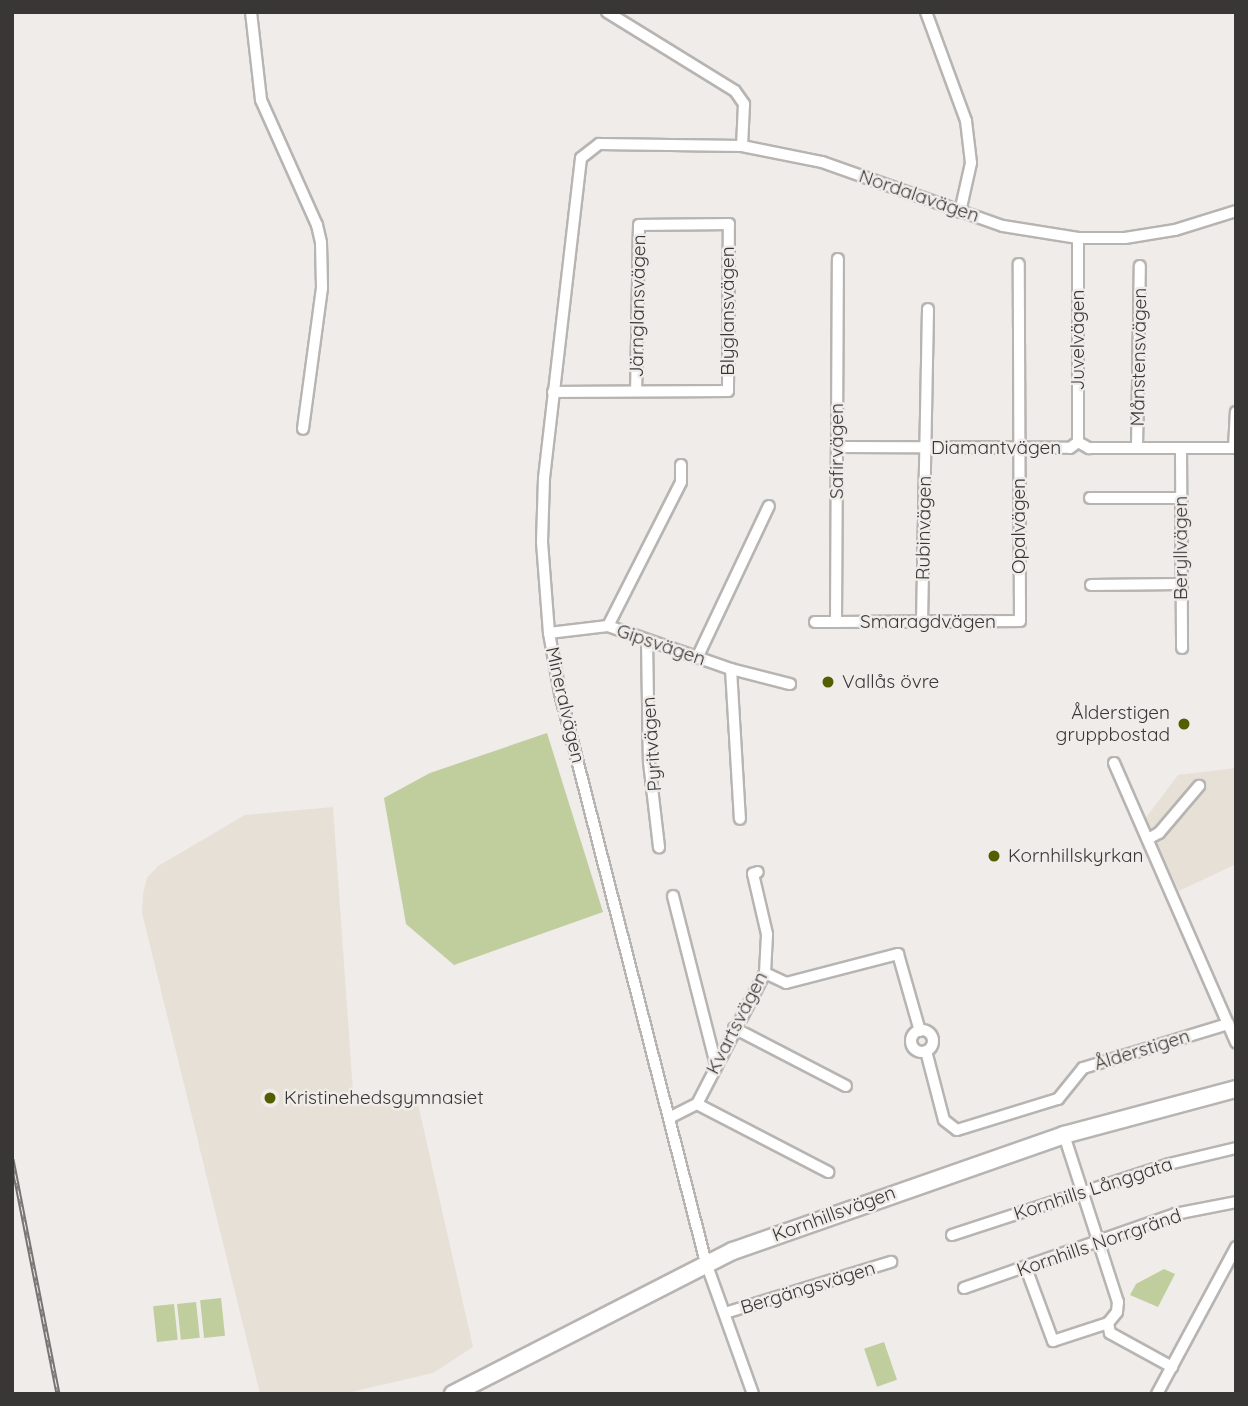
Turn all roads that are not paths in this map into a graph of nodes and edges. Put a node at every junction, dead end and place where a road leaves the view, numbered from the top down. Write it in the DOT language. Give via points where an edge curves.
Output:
graph roads {
  1 [pos="251,12"];
  2 [pos="607,12"];
  3 [pos="926,12"];
  4 [pos="599,144"];
  5 [pos="742,146"];
  6 [pos="1236,211"];
  7 [pos="960,212"];
  8 [pos="729,224"];
  9 [pos="1078,238"];
  10 [pos="838,259"];
  11 [pos="1019,264"];
  12 [pos="1140,266"];
  13 [pos="928,309"];
  14 [pos="636,391"];
  15 [pos="553,393"];
  16 [pos="1236,412"];
  17 [pos="303,429"];
  18 [pos="1078,442"];
  19 [pos="838,447"];
  20 [pos="1018,447"];
  21 [pos="1137,447"];
  22 [pos="926,448"];
  23 [pos="1181,448"];
  24 [pos="1235,448"];
  25 [pos="681,465"];
  26 [pos="1090,498"];
  27 [pos="1181,498"];
  28 [pos="769,506"];
  29 [pos="1091,584"];
  30 [pos="1181,584"];
  31 [pos="1020,621"];
  32 [pos="816,622"];
  33 [pos="836,622"];
  34 [pos="922,622"];
  35 [pos="608,626"];
  36 [pos="549,633"];
  37 [pos="647,640"];
  38 [pos="1182,648"];
  39 [pos="697,658"];
  40 [pos="731,669"];
  41 [pos="790,684"];
  42 [pos="1114,763"];
  43 [pos="1199,786"];
  44 [pos="740,819"];
  45 [pos="1148,839"];
  46 [pos="659,847"];
  47 [pos="758,872"];
  48 [pos="673,895"];
  49 [pos="765,973"];
  50 [pos="1228,1024"];
  51 [pos="734,1028"];
  52 [pos="1236,1042"];
  53 [pos="716,1065"];
  54 [pos="846,1086"];
  55 [pos="1236,1089"];
  56 [pos="697,1104"];
  57 [pos="669,1118"];
  58 [pos="1064,1135"];
  59 [pos="1236,1148"];
  60 [pos="828,1172"];
  61 [pos="1083,1192"];
  62 [pos="1236,1202"];
  63 [pos="952,1235"];
  64 [pos="1098,1240"];
  65 [pos="1236,1247"];
  66 [pos="891,1262"];
  67 [pos="706,1263"];
  68 [pos="1026,1268"];
  69 [pos="964,1288"];
  70 [pos="725,1313"];
  71 [pos="1109,1328"];
  72 [pos="1172,1367"];
  73 [pos="453,1394"];
  74 [pos="753,1394"];
  75 [pos="1157,1394"];
  1 -- 17 [label="street" via="261,100 321,243 322,288"];
  2 -- 5 [label="street" via="735,91 744,103"];
  3 -- 7 [label="street" via="966,121 971,163"];
  4 -- 5 [label="street, Nordalavägen"];
  4 -- 15 [label="street, Mineralvägen" via="581,158"];
  5 -- 7 [label="street, Nordalavägen" via="822,162"];
  6 -- 9 [label="street, Nordalavägen" via="1175,230 1125,238"];
  7 -- 9 [label="street, Nordalavägen" via="1028,232"];
  8 -- 14 [label="street, Järnglansvägen" via="639,225"];
  8 -- 14 [label="street, Blyglansvägen" via="727,391"];
  9 -- 18 [label="street, Juvelvägen"];
  10 -- 19 [label="street, Safirvägen"];
  11 -- 20 [label="street, Opalvägen"];
  12 -- 21 [label="street, Månstensvägen"];
  13 -- 22 [label="street, Rubinvägen"];
  14 -- 15 [label="street, Blyglansvägen"];
  15 -- 36 [label="street, Mineralvägen" via="543,529"];
  16 -- 24 [label="street"];
  18 -- 20 [label="street, Diamantvägen" via="1070,447"];
  18 -- 21 [label="street, Diamantvägen" via="1088,448"];
  19 -- 22 [label="street, Diamantvägen"];
  19 -- 33 [label="street, Safirvägen"];
  20 -- 22 [label="street, Diamantvägen"];
  20 -- 31 [label="street, Opalvägen"];
  21 -- 23 [label="street, Diamantvägen"];
  22 -- 34 [label="street, Rubinvägen"];
  23 -- 24 [label="street, Diamantvägen"];
  23 -- 27 [label="street, Beryllvägen"];
  25 -- 35 [label="street" via="681,482"];
  26 -- 27 [label="street"];
  27 -- 30 [label="street, Beryllvägen"];
  28 -- 39 [label="street"];
  29 -- 30 [label="street"];
  30 -- 38 [label="street, Beryllvägen"];
  31 -- 34 [label="street, Smaragdvägen"];
  32 -- 33 [label="street"];
  33 -- 34 [label="street, Smaragdvägen"];
  35 -- 36 [label="street, Gipsvägen"];
  35 -- 37 [label="street, Gipsvägen"];
  36 -- 57 [label="street, Mineralvägen" via="560,693"];
  37 -- 39 [label="street, Gipsvägen"];
  37 -- 46 [label="street, Pyritvägen" via="649,762"];
  39 -- 40 [label="street, Gipsvägen"];
  40 -- 41 [label="street, Gipsvägen"];
  40 -- 44 [label="street, Gipsvägen"];
  42 -- 45 [label="street"];
  43 -- 45 [label="street" via="1159,833"];
  45 -- 50 [label="street"];
  47 -- 49 [label="street, Kvartsvägen" via="753,874 767,934"];
  48 -- 53 [label="street"];
  49 -- 50 [label="street, Ålderstigen" via="786,983 898,954 920,1031 911,1042 917,1051 926,1051 949,1128 957,1130 1058,1099 1083,1068"];
  49 -- 51 [label="street, Kvartsvägen"];
  50 -- 52 [label="street"];
  51 -- 53 [label="street, Kvartsvägen"];
  51 -- 54 [label="street"];
  53 -- 56 [label="street, Kvartsvägen"];
  55 -- 58 [label="street, Kornhillsvägen"];
  56 -- 57 [label="street"];
  56 -- 60 [label="street"];
  57 -- 67 [label="street, Mineralvägen"];
  58 -- 61 [label="street"];
  58 -- 67 [label="street, Kornhillsvägen" via="871,1199"];
  59 -- 61 [label="street, Kornhills Långgata"];
  61 -- 63 [label="street, Kornhills Långgata"];
  61 -- 64 [label="street"];
  62 -- 64 [label="street, Kornhills Norrgränd" via="1175,1214"];
  64 -- 68 [label="street, Kornhills Norrgränd"];
  64 -- 71 [label="street" via="1118,1302"];
  65 -- 72 [label="street"];
  66 -- 70 [label="street, Bergängsvägen"];
  67 -- 70 [label="street, Bergängsvägen"];
  67 -- 73 [label="street, Kornhillsvägen"];
  68 -- 69 [label="street, Kornhills Norrgränd"];
  68 -- 71 [label="street" via="1053,1341"];
  70 -- 74 [label="street, Bergängsvägen"];
  71 -- 72 [label="street"];
  72 -- 75 [label="street"];
}
